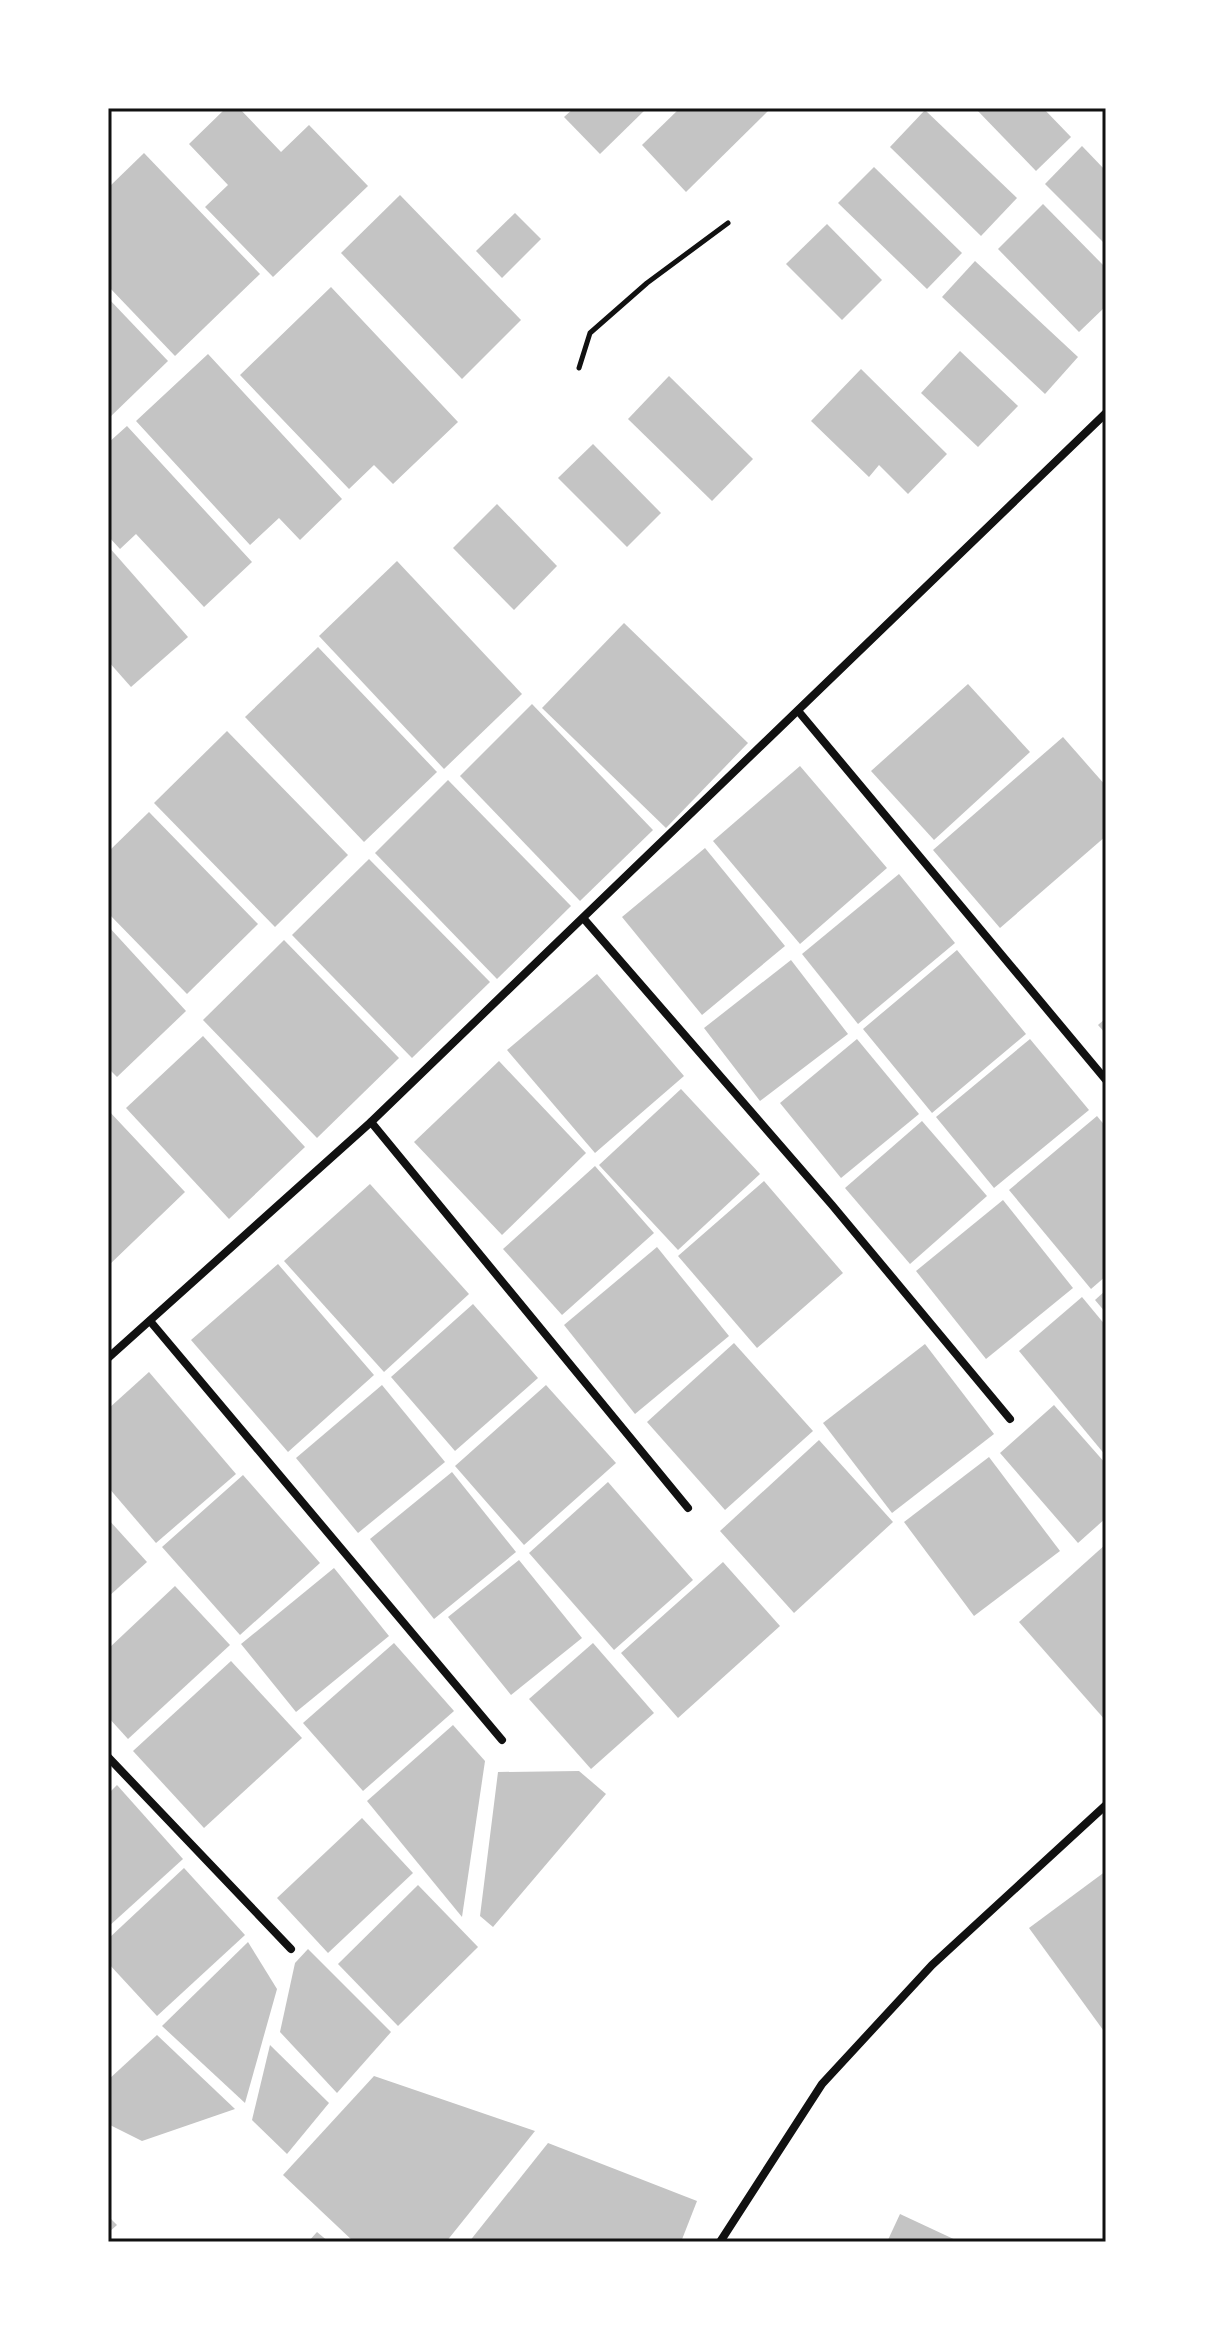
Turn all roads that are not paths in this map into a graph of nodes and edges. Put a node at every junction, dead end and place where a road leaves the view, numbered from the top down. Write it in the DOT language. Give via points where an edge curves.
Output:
graph roads {
  1 [pos="1106,413"];
  2 [pos="799,712"];
  3 [pos="584,919"];
  4 [pos="1106,1080"];
  5 [pos="371,1122"];
  6 [pos="150,1321"];
  7 [pos="108,1358"];
  8 [pos="1010,1419"];
  9 [pos="688,1508"];
  10 [pos="502,1740"];
  11 [pos="108,1757"];
  12 [pos="1106,1805"];
  13 [pos="291,1949"];
  14 [pos="720,2242"];
  1 -- 2 [label="street"];
  2 -- 3 [label="street"];
  2 -- 4 [label="street"];
  3 -- 5 [label="street"];
  3 -- 8 [label="street"];
  5 -- 6 [label="street"];
  5 -- 9 [label="street"];
  6 -- 7 [label="street"];
  6 -- 10 [label="street"];
  11 -- 13 [label="street"];
  12 -- 14 [label="street" via="932,1965 822,2084"];
}
